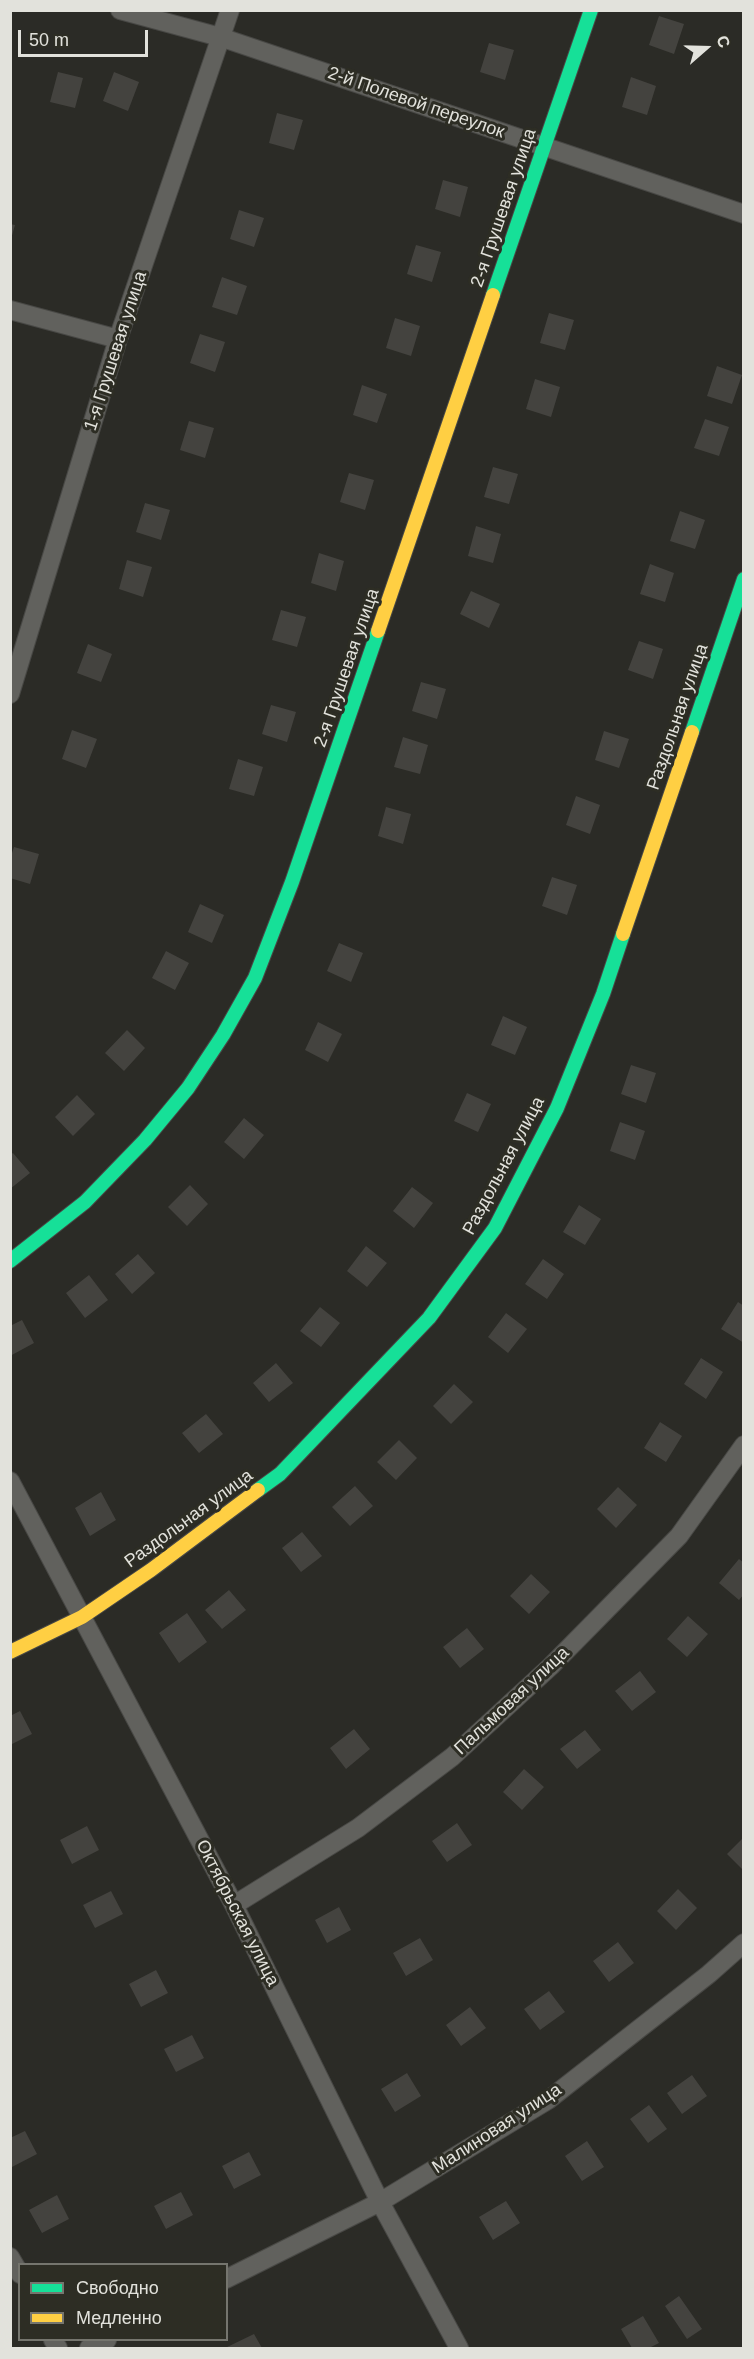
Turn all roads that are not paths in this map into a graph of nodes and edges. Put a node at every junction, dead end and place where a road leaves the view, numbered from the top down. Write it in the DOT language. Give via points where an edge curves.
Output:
graph roads {
  1 [pos="120,10"];
  2 [pos="230,10"];
  3 [pos="591,10"];
  4 [pos="220,37"];
  5 [pos="544,148"];
  6 [pos="744,214"];
  7 [pos="10,310"];
  8 [pos="118,339"];
  9 [pos="744,579"];
  10 [pos="10,694"];
  11 [pos="10,1261"];
  12 [pos="744,1445"];
  13 [pos="10,1480"];
  14 [pos="82,1617"];
  15 [pos="10,1652"];
  16 [pos="234,1905"];
  17 [pos="744,1943"];
  18 [pos="380,2202"];
  19 [pos="10,2257"];
  20 [pos="18,2271"];
  21 [pos="228,2278"];
  22 [pos="105,2341"];
  23 [pos="89,2349"];
  24 [pos="459,2349"];
  1 -- 4 [label="street, 2-й Полевой переулок"];
  2 -- 4 [label="street, 1-я Грушевая улица"];
  3 -- 5 [label="street, 2-я Грушевая улица"];
  4 -- 5 [label="street, 2-й Полевой переулок"];
  4 -- 8 [label="street, 1-я Грушевая улица"];
  5 -- 6 [label="street, 2-й Полевой переулок"];
  5 -- 11 [label="street, 2-я Грушевая улица" via="292,882 255,978 224,1035 188,1088 145,1140 85,1202"];
  7 -- 8 [label="street"];
  8 -- 10 [label="street, 1-я Грушевая улица"];
  9 -- 14 [label="street, Раздольная улица" via="603,994 557,1108 495,1228 429,1318 280,1474"];
  12 -- 16 [label="street, Пальмовая улица" via="679,1536 552,1666 468,1742 358,1828"];
  13 -- 14 [label="street, Октябрьская улица"];
  14 -- 15 [label="street, Раздольная улица"];
  14 -- 16 [label="street, Октябрьская улица"];
  16 -- 18 [label="street, Октябрьская улица"];
  17 -- 18 [label="street, Малиновая улица" via="548,2100"];
  18 -- 21 [label="street, Малиновая улица"];
  18 -- 24 [label="street, Октябрьская улица"];
  19 -- 20 [label="street"];
  22 -- 23 [label="street"];
}
